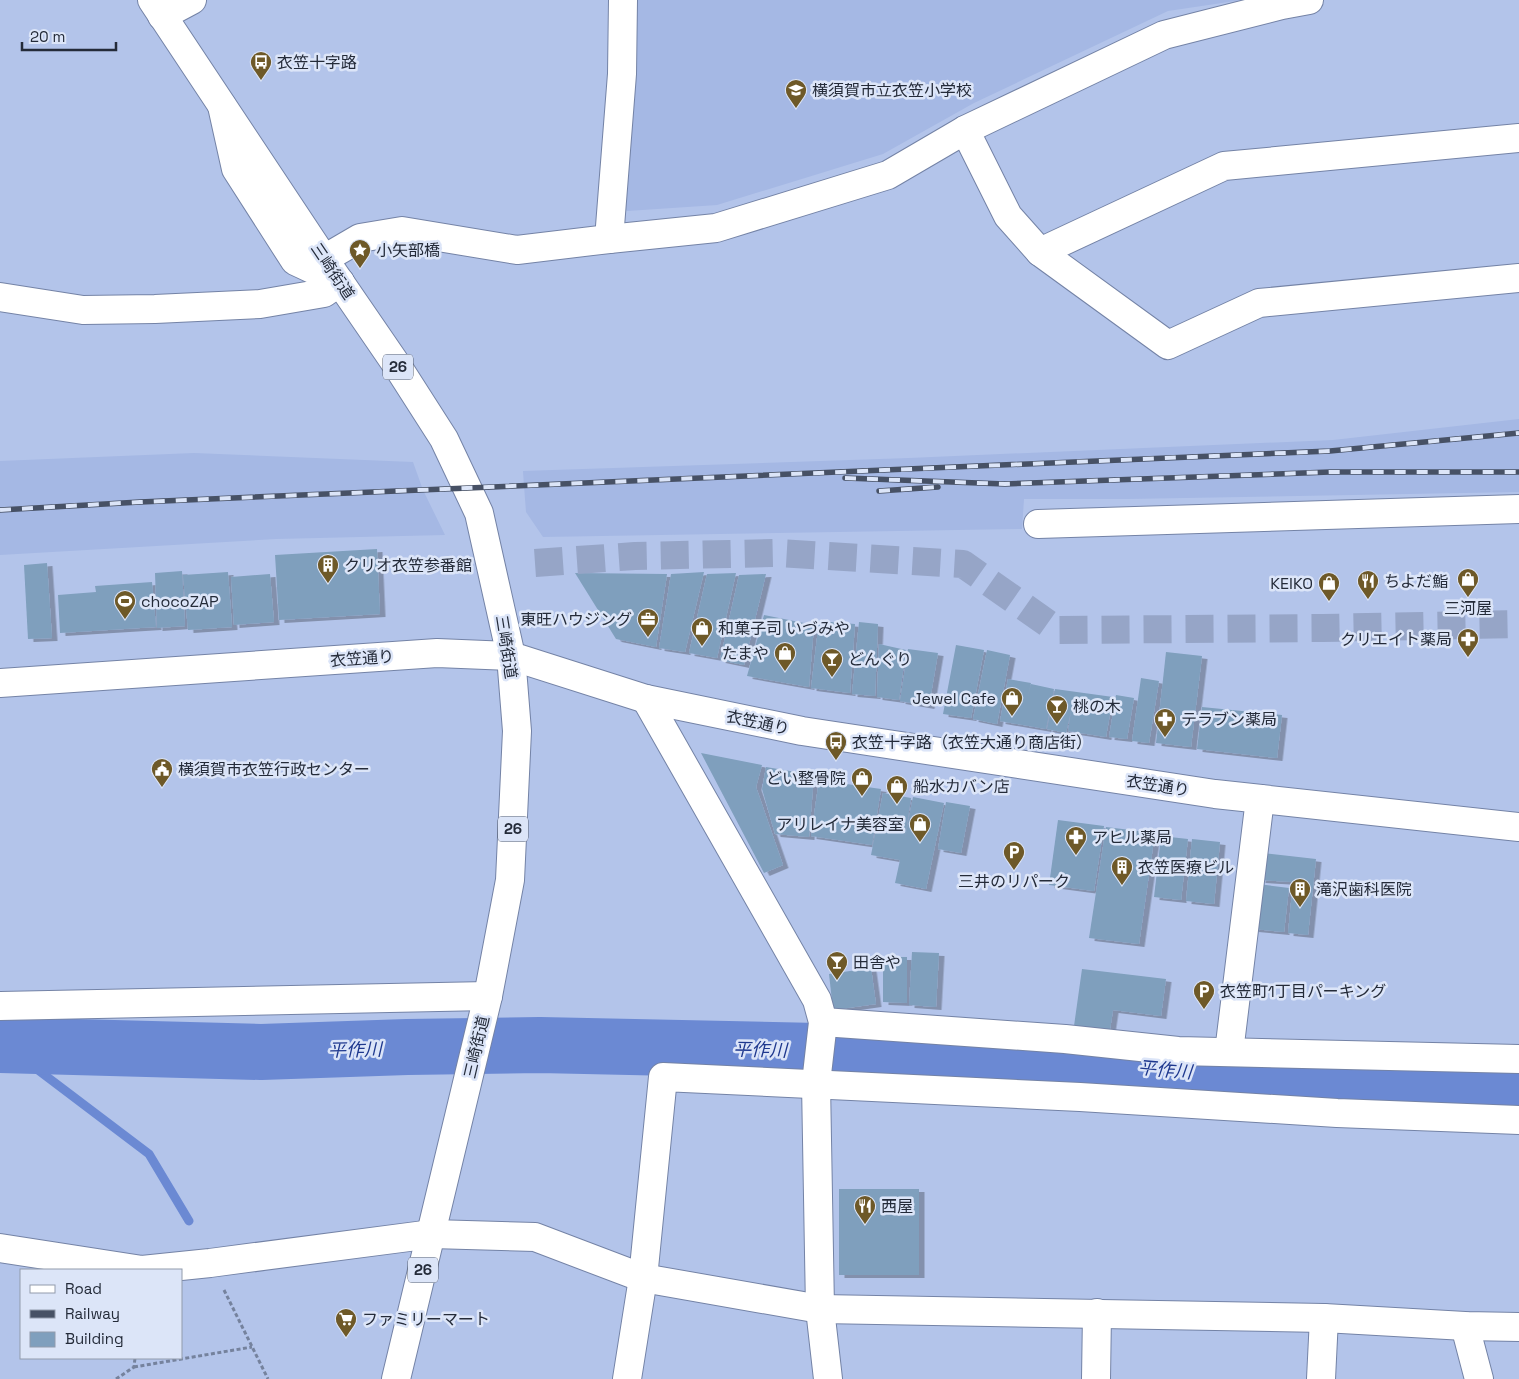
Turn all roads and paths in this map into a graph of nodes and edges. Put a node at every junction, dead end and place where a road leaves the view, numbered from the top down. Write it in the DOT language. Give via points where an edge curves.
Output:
graph roads {
  1 [pos="192,0"];
  2 [pos="623,0"];
  3 [pos="1309,0"];
  4 [pos="157,8"];
  5 [pos="222,106"];
  6 [pos="965,130"];
  7 [pos="1519,138"];
  8 [pos="609,238"];
  9 [pos="1040,252"];
  10 [pos="324,260"];
  11 [pos="1519,278"];
  12 [pos="340,282"];
  13 [pos="0,297"];
  14 [pos="1519,509"];
  15 [pos="1038,524"];
  16 [pos="511,656"];
  17 [pos="0,683"];
  18 [pos="646,699"];
  19 [pos="1260,798"];
  20 [pos="1519,827"];
  21 [pos="487,997"];
  22 [pos="0,1006"];
  23 [pos="823,1023"];
  24 [pos="1230,1052"];
  25 [pos="1519,1059"];
  26 [pos="816,1082"];
  27 [pos="1519,1120"];
  28 [pos="432,1234"];
  29 [pos="0,1248"];
  30 [pos="210,1263"];
  31 [pos="136,1269"];
  32 [pos="152,1269"];
  33 [pos="643,1278"];
  34 [pos="820,1309"];
  35 [pos="1097,1314"];
  36 [pos="1324,1318"];
  37 [pos="1465,1326"];
  38 [pos="1519,1327"];
  39 [pos="252,1347"];
  40 [pos="135,1359"];
  41 [pos="181,1359"];
  42 [pos="182,1359"];
  43 [pos="134,1367"];
  44 [pos="116,1379"];
  45 [pos="268,1379"];
  46 [pos="396,1379"];
  47 [pos="627,1379"];
  48 [pos="828,1379"];
  49 [pos="1096,1379"];
  50 [pos="1321,1379"];
  51 [pos="1479,1379"];
  1 -- 4 [label="street"];
  2 -- 8 [label="street" via="622,74"];
  3 -- 6 [label="street" via="1164,35"];
  4 -- 5 [label="street, 三崎街道 / 26"];
  5 -- 10 [label="street, 三崎街道 / 26"];
  5 -- 12 [label="street" via="236,169 295,261"];
  6 -- 8 [label="street" via="888,175 802,203 716,228"];
  6 -- 9 [label="street" via="1008,216"];
  7 -- 9 [label="street" via="1224,166"];
  8 -- 10 [label="street" via="517,250 402,231 360,238"];
  9 -- 11 [label="street" via="1168,345 1259,304"];
  10 -- 12 [label="street, 三崎街道 / 26"];
  12 -- 13 [label="street" via="324,293 260,304 155,309 83,310"];
  12 -- 16 [label="street, 三崎街道 / 26" via="444,438 479,513"];
  14 -- 15 [label="street"];
  16 -- 17 [label="street, 衣笠通り" via="437,653"];
  16 -- 18 [label="street, 衣笠通り"];
  16 -- 21 [label="street, 三崎街道 / 26" via="517,731 510,880"];
  18 -- 19 [label="street, 衣笠通り" via="802,731 1215,794"];
  18 -- 23 [label="street" via="817,1000"];
  19 -- 20 [label="street, 衣笠通り"];
  19 -- 24 [label="street"];
  21 -- 22 [label="street"];
  21 -- 28 [label="street, 三崎街道 / 26"];
  23 -- 24 [label="street" via="1065,1039 1178,1051"];
  23 -- 26 [label="street"];
  24 -- 25 [label="street"];
  26 -- 27 [label="street" via="1337,1113"];
  26 -- 33 [label="street" via="662,1076"];
  26 -- 34 [label="street"];
  28 -- 30 [label="street"];
  28 -- 33 [label="street" via="536,1237"];
  28 -- 46 [label="street, 三崎街道 / 26"];
  29 -- 31 [label="street"];
  30 -- 32 [label="street"];
  30 -- 39 [label="path"];
  33 -- 34 [label="street"];
  33 -- 47 [label="street"];
  34 -- 35 [label="street"];
  34 -- 48 [label="street"];
  35 -- 36 [label="street"];
  35 -- 49 [label="street"];
  36 -- 37 [label="street"];
  36 -- 50 [label="street"];
  37 -- 38 [label="street"];
  37 -- 51 [label="street"];
  39 -- 42 [label="path"];
  39 -- 45 [label="path"];
  40 -- 43 [label="path"];
  41 -- 43 [label="path"];
  43 -- 44 [label="path"];
}
